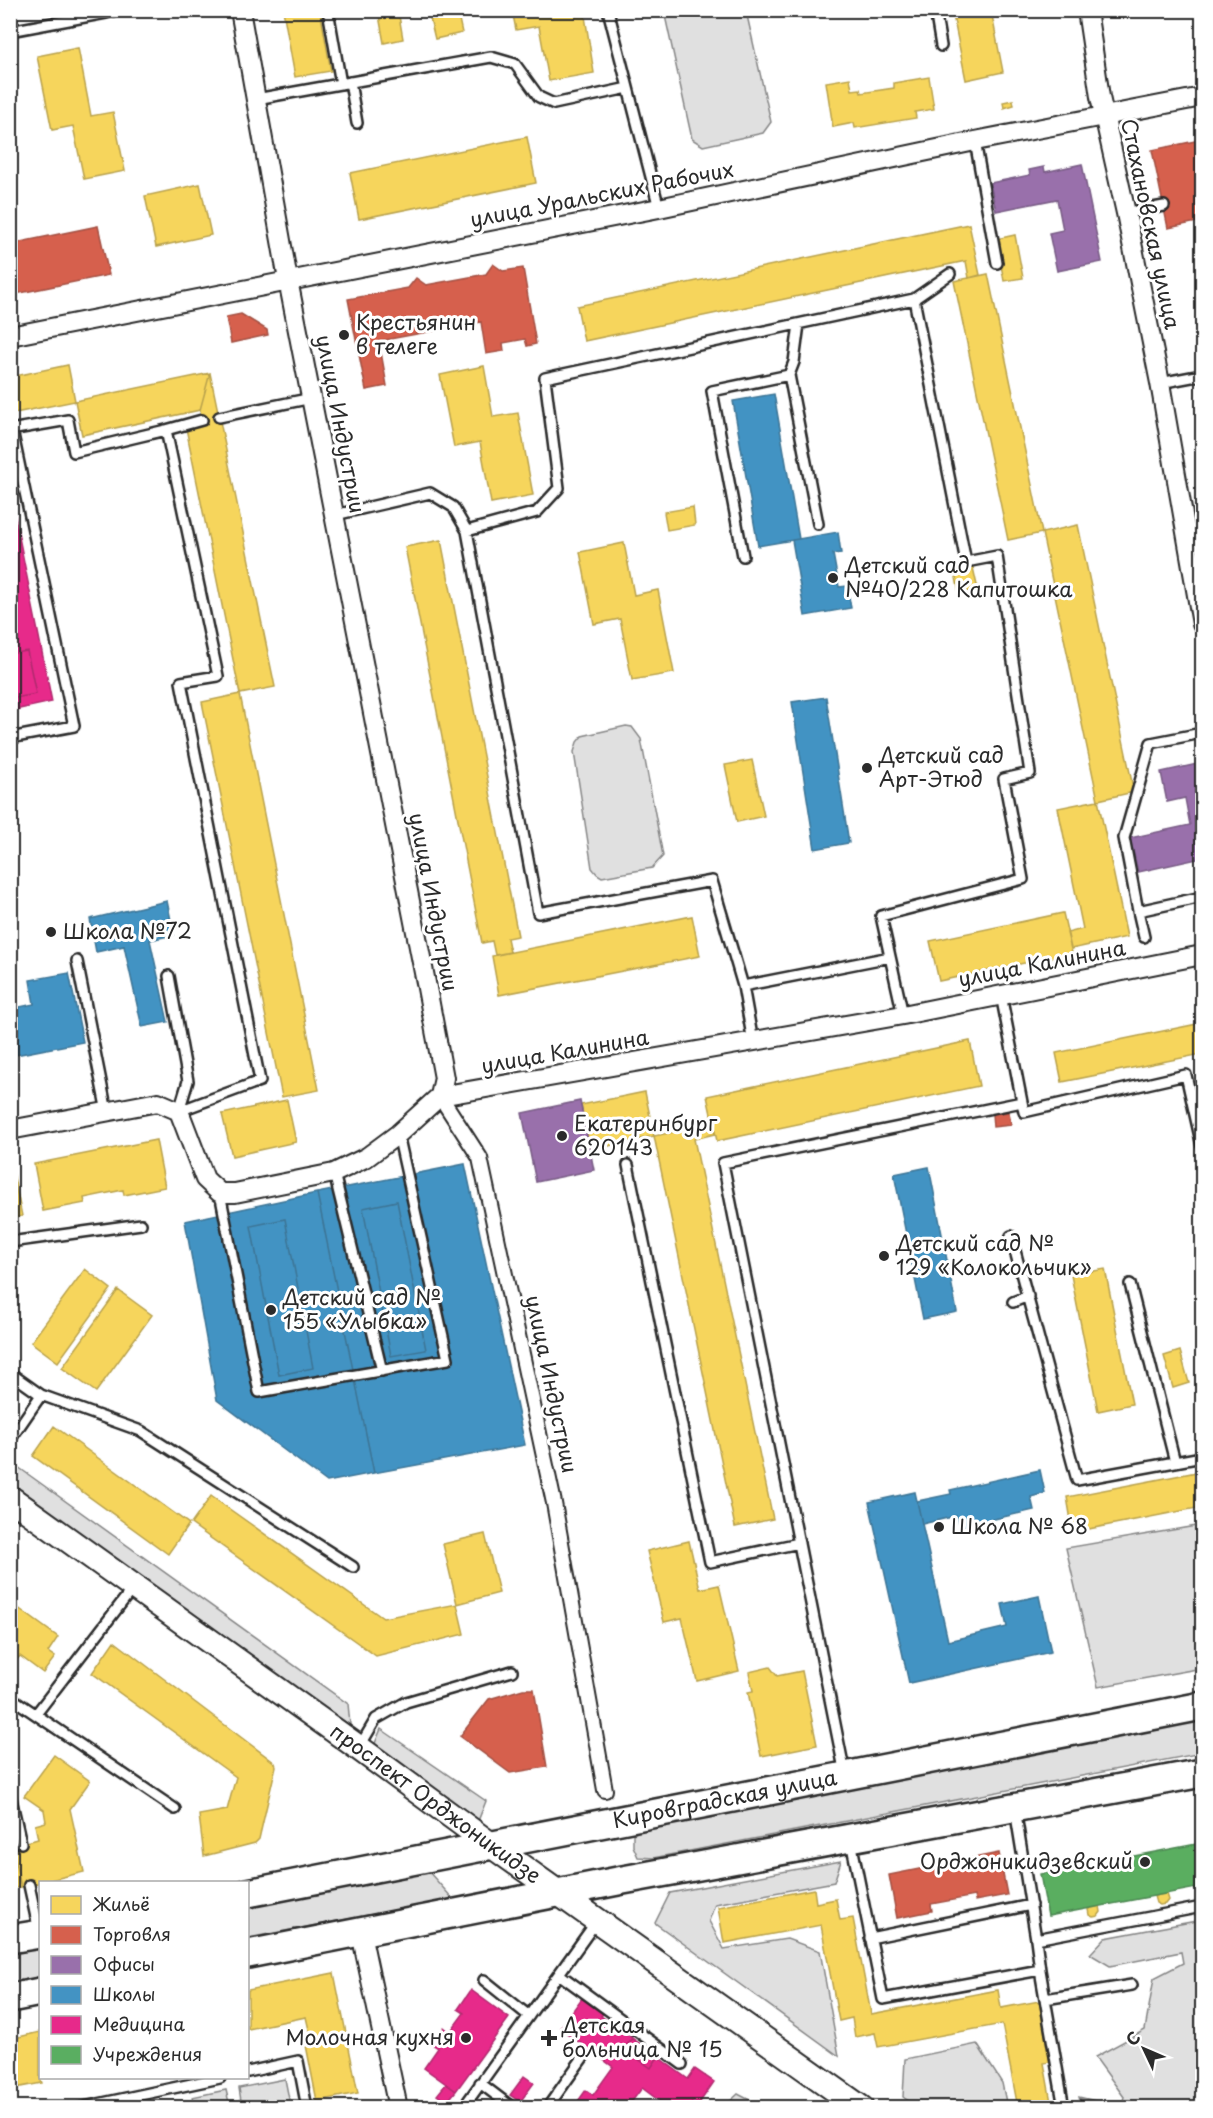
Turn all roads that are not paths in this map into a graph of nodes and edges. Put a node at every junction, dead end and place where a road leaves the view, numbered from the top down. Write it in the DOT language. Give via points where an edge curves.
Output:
graph roads {
  1 [pos="117,10"];
  2 [pos="240,10"];
  3 [pos="328,10"];
  4 [pos="608,10"];
  5 [pos="934,10"];
  6 [pos="1091,11"];
  7 [pos="105,12"];
  8 [pos="10,31"];
  9 [pos="940,46"];
  10 [pos="345,83"];
  11 [pos="628,88"];
  12 [pos="1203,97"];
  13 [pos="256,99"];
  14 [pos="1105,116"];
  15 [pos="357,123"];
  16 [pos="975,141"];
  17 [pos="1164,206"];
  18 [pos="659,208"];
  19 [pos="1126,213"];
  20 [pos="997,263"];
  21 [pos="950,273"];
  22 [pos="288,280"];
  23 [pos="914,299"];
  24 [pos="799,324"];
  25 [pos="10,336"];
  26 [pos="789,375"];
  27 [pos="1203,375"];
  28 [pos="1160,382"];
  29 [pos="312,398"];
  30 [pos="219,417"];
  31 [pos="202,420"];
  32 [pos="11,430"];
  33 [pos="166,430"];
  34 [pos="335,515"];
  35 [pos="818,524"];
  36 [pos="467,531"];
  37 [pos="743,556"];
  38 [pos="1203,624"];
  39 [pos="1203,733"];
  40 [pos="10,738"];
  41 [pos="1203,897"];
  42 [pos="1138,911"];
  43 [pos="1144,937"];
  44 [pos="1203,955"];
  45 [pos="890,957"];
  46 [pos="77,961"];
  47 [pos="169,976"];
  48 [pos="743,986"];
  49 [pos="1002,995"];
  50 [pos="903,1015"];
  51 [pos="753,1042"];
  52 [pos="440,1096"];
  53 [pos="1022,1102"];
  54 [pos="179,1111"];
  55 [pos="107,1112"];
  56 [pos="10,1130"];
  57 [pos="398,1134"];
  58 [pos="1203,1146"];
  59 [pos="628,1165"];
  60 [pos="334,1173"];
  61 [pos="220,1193"];
  62 [pos="141,1224"];
  63 [pos="1011,1236"];
  64 [pos="10,1242"];
  65 [pos="1130,1284"];
  66 [pos="1028,1296"];
  67 [pos="1013,1302"];
  68 [pos="382,1371"];
  69 [pos="10,1373"];
  70 [pos="41,1395"];
  71 [pos="10,1440"];
  72 [pos="1203,1457"];
  73 [pos="1175,1462"];
  74 [pos="10,1498"];
  75 [pos="799,1543"];
  76 [pos="353,1567"];
  77 [pos="134,1587"];
  78 [pos="512,1671"];
  79 [pos="10,1697"];
  80 [pos="1203,1706"];
  81 [pos="36,1714"];
  82 [pos="358,1748"];
  83 [pos="1203,1773"];
  84 [pos="845,1776"];
  85 [pos="605,1790"];
  86 [pos="10,1794"];
  87 [pos="175,1809"];
  88 [pos="1015,1809"];
  89 [pos="850,1838"];
  90 [pos="21,1844"];
  91 [pos="491,1845"];
  92 [pos="29,1885"];
  93 [pos="249,1893"];
  94 [pos="559,1893"];
  95 [pos="1031,1905"];
  96 [pos="1203,1907"];
  97 [pos="597,1921"];
  98 [pos="39,1930"];
  99 [pos="361,1933"];
  100 [pos="39,1934"];
  101 [pos="870,1938"];
  102 [pos="10,1939"];
  103 [pos="1036,1939"];
  104 [pos="249,1954"];
  105 [pos="1040,1970"];
  106 [pos="559,1974"];
  107 [pos="484,1980"];
  108 [pos="1132,1984"];
  109 [pos="39,1992"];
  110 [pos="10,1998"];
  111 [pos="1045,1999"];
  112 [pos="529,2016"];
  113 [pos="584,2056"];
  114 [pos="682,2064"];
  115 [pos="249,2072"];
  116 [pos="215,2079"];
  117 [pos="480,2083"];
  118 [pos="79,2108"];
  119 [pos="307,2108"];
  120 [pos="398,2108"];
  121 [pos="463,2108"];
  122 [pos="513,2108"];
  123 [pos="547,2108"];
  124 [pos="861,2108"];
  125 [pos="1064,2108"];
  1 -- 7 [label="lane"];
  2 -- 13 [label="street, улица Индустрии"];
  3 -- 10 [label="lane"];
  4 -- 11 [label="lane"];
  5 -- 9 [label="lane"];
  6 -- 14 [label="street, Стахановская улица"];
  7 -- 8 [label="lane"];
  10 -- 11 [label="lane" via="491,57 515,64 539,97 554,104"];
  10 -- 13 [label="lane"];
  10 -- 15 [label="lane"];
  11 -- 18 [label="lane"];
  12 -- 14 [label="street, улица Уральских Рабочих"];
  13 -- 22 [label="street, улица Индустрии"];
  14 -- 16 [label="street, улица Уральских Рабочих"];
  14 -- 19 [label="street, Стахановская улица"];
  16 -- 18 [label="street, улица Уральских Рабочих"];
  16 -- 20 [label="lane"];
  17 -- 19 [label="lane"];
  18 -- 22 [label="street, улица Уральских Рабочих"];
  19 -- 28 [label="street, Стахановская улица"];
  21 -- 23 [label="lane"];
  22 -- 25 [label="street, улица Уральских Рабочих"];
  22 -- 29 [label="street, улица Индустрии"];
  23 -- 24 [label="lane"];
  23 -- 45 [label="lane" via="966,562 997,556 1030,773 1004,779 1023,879 881,916"];
  24 -- 26 [label="lane"];
  24 -- 36 [label="lane" via="546,378 559,489 537,512"];
  26 -- 35 [label="lane"];
  26 -- 37 [label="lane" via="712,391"];
  27 -- 28 [label="lane"];
  28 -- 38 [label="street, Стахановская улица"];
  29 -- 30 [label="lane"];
  29 -- 34 [label="street, улица Индустрии"];
  31 -- 33 [label="lane"];
  32 -- 33 [label="lane" via="68,420 74,452"];
  32 -- 40 [label="lane" via="74,726"];
  33 -- 54 [label="lane" via="218,676 181,682 260,1081"];
  34 -- 36 [label="lane" via="430,493 453,507"];
  34 -- 52 [label="street, улица Индустрии" via="444,1078"];
  36 -- 48 [label="lane" via="538,913 712,881"];
  39 -- 42 [label="lane" via="1151,743 1124,838"];
  41 -- 42 [label="lane"];
  42 -- 43 [label="lane"];
  44 -- 49 [label="street, улица Калинина"];
  45 -- 48 [label="lane"];
  45 -- 50 [label="lane"];
  46 -- 55 [label="lane"];
  47 -- 54 [label="lane" via="188,1080"];
  48 -- 51 [label="lane"];
  49 -- 50 [label="street, улица Калинина"];
  49 -- 53 [label="lane"];
  50 -- 51 [label="street, улица Калинина"];
  51 -- 52 [label="street, улица Калинина"];
  52 -- 57 [label="street"];
  52 -- 85 [label="street, улица Индустрии" via="480,1158 554,1503"];
  53 -- 58 [label="lane" via="1024,1112 1186,1075"];
  53 -- 75 [label="lane" via="723,1163"];
  54 -- 55 [label="street" via="158,1102"];
  54 -- 61 [label="street" via="205,1179"];
  55 -- 56 [label="street"];
  57 -- 60 [label="street" via="367,1157"];
  57 -- 68 [label="lane" via="448,1359"];
  59 -- 75 [label="lane" via="710,1563"];
  60 -- 61 [label="street"];
  60 -- 68 [label="lane"];
  61 -- 68 [label="lane" via="259,1392"];
  62 -- 64 [label="lane"];
  63 -- 66 [label="lane"];
  65 -- 73 [label="lane"];
  66 -- 67 [label="lane"];
  66 -- 73 [label="lane" via="1077,1480"];
  69 -- 70 [label="lane"];
  70 -- 71 [label="lane"];
  70 -- 76 [label="lane" via="141,1431"];
  72 -- 73 [label="lane"];
  74 -- 77 [label="street, проспект Орджоникидзе"];
  75 -- 84 [label="lane"];
  77 -- 81 [label="lane"];
  77 -- 82 [label="street, проспект Орджоникидзе"];
  78 -- 82 [label="lane" via="406,1702 375,1719"];
  79 -- 81 [label="lane"];
  80 -- 84 [label="main road, Кировградская улица"];
  81 -- 87 [label="lane"];
  82 -- 91 [label="street, проспект Орджоникидзе"];
  83 -- 88 [label="main road"];
  84 -- 91 [label="main road, Кировградская улица"];
  86 -- 90 [label="lane"];
  88 -- 89 [label="main road"];
  88 -- 95 [label="lane"];
  89 -- 94 [label="main road"];
  89 -- 101 [label="lane"];
  91 -- 93 [label="main road, Кировградская улица"];
  91 -- 94 [label="street, проспект Орджоникидзе"];
  92 -- 98 [label="lane"];
  94 -- 97 [label="street, проспект Орджоникидзе"];
  94 -- 99 [label="main road"];
  95 -- 101 [label="lane"];
  95 -- 103 [label="lane"];
  96 -- 103 [label="lane"];
  97 -- 106 [label="lane"];
  97 -- 124 [label="street, проспект Орджоникидзе"];
  99 -- 104 [label="main road"];
  99 -- 120 [label="street"];
  100 -- 102 [label="main road"];
  101 -- 105 [label="lane" via="883,1999"];
  103 -- 105 [label="lane"];
  105 -- 111 [label="lane"];
  106 -- 112 [label="lane"];
  106 -- 114 [label="lane"];
  107 -- 112 [label="lane"];
  108 -- 111 [label="lane"];
  109 -- 110 [label="main road"];
  111 -- 125 [label="lane"];
  112 -- 117 [label="lane"];
  113 -- 123 [label="lane"];
  115 -- 119 [label="lane" via="298,2061"];
  116 -- 118 [label="lane"];
  117 -- 121 [label="lane"];
  117 -- 122 [label="lane"];
}
